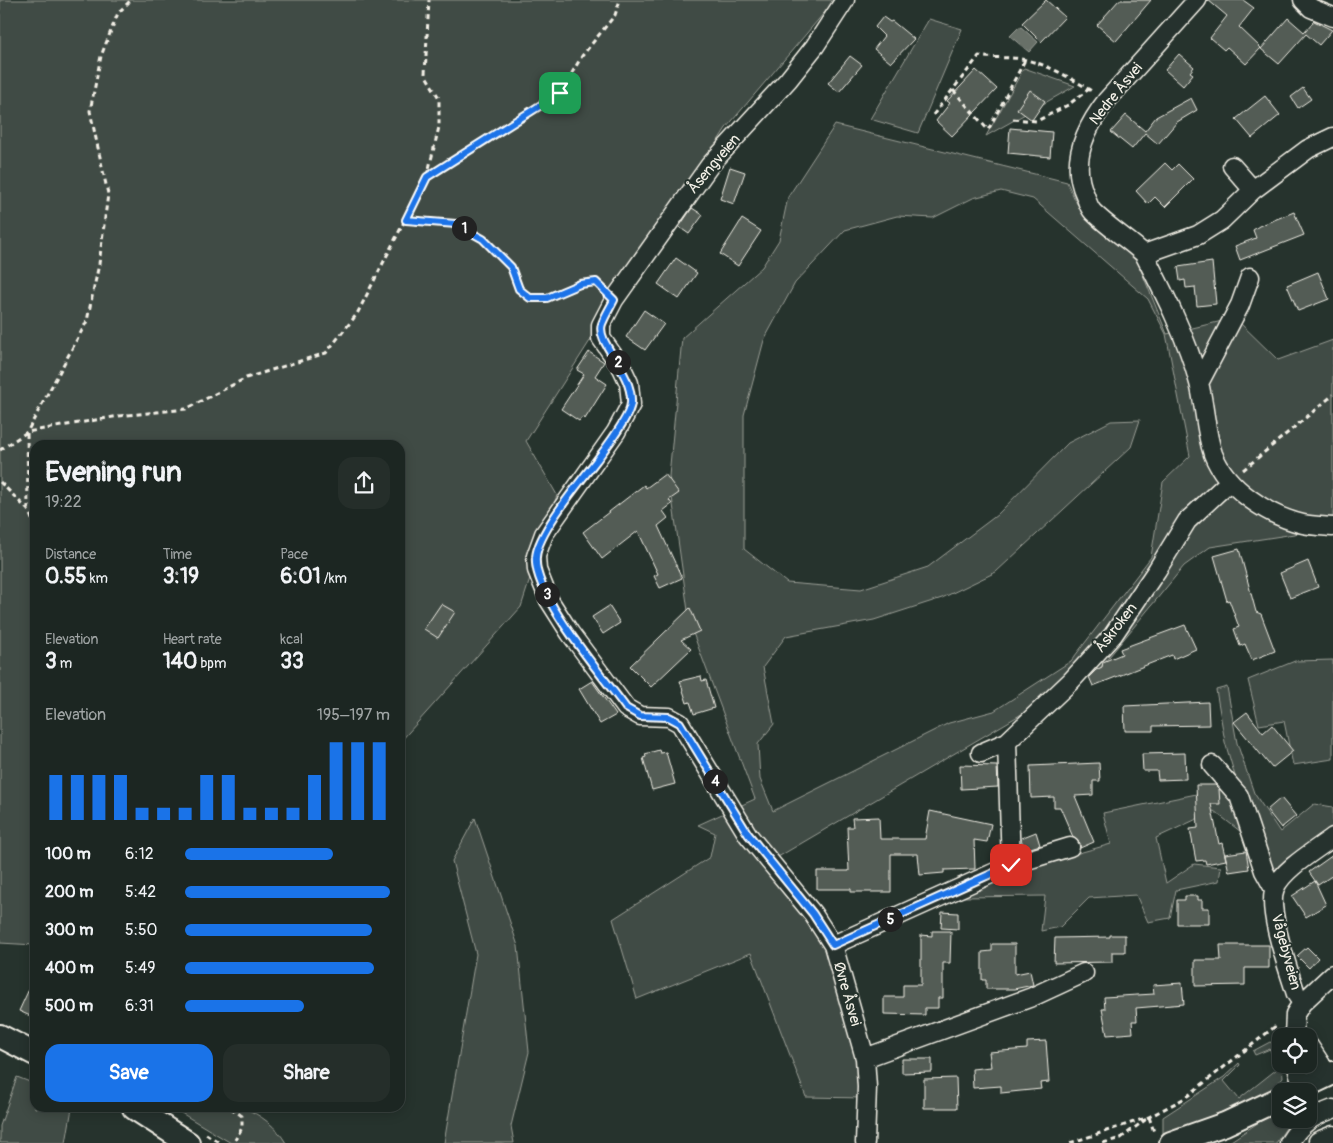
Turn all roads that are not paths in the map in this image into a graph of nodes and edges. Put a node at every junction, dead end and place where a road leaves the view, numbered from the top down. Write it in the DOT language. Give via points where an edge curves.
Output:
graph roads {
  1 [pos="846,0"];
  2 [pos="1197,0"];
  3 [pos="1303,0"];
  4 [pos="1333,17"];
  5 [pos="1333,137"];
  6 [pos="1232,166"];
  7 [pos="1253,190"];
  8 [pos="1144,254"];
  9 [pos="1250,277"];
  10 [pos="601,338"];
  11 [pos="1199,383"];
  12 [pos="1229,482"];
  13 [pos="1333,526"];
  14 [pos="1007,742"];
  15 [pos="981,753"];
  16 [pos="1212,765"];
  17 [pos="1333,837"];
  18 [pos="1070,847"];
  19 [pos="1011,865"];
  20 [pos="1274,889"];
  21 [pos="833,945"];
  22 [pos="1084,972"];
  23 [pos="1333,974"];
  24 [pos="1302,1003"];
  25 [pos="1297,1028"];
  26 [pos="0,1036"];
  27 [pos="30,1051"];
  28 [pos="1317,1056"];
  29 [pos="865,1058"];
  30 [pos="1331,1074"];
  31 [pos="1313,1083"];
  32 [pos="1272,1102"];
  33 [pos="1333,1109"];
  34 [pos="140,1112"];
  35 [pos="1163,1138"];
  36 [pos="1196,1139"];
  37 [pos="188,1143"];
  38 [pos="865,1143"];
  39 [pos="1289,1143"];
  1 -- 10 [label="street, Åsengveien" via="788,80 710,165 614,300 601,325"];
  2 -- 8 [label="street, Nedre Åsvei" via="1107,100 1084,137 1078,163 1080,186 1092,211"];
  3 -- 4 [label="street" via="1311,8"];
  5 -- 7 [label="street" via="1308,149"];
  6 -- 7 [label="street"];
  7 -- 8 [label="street" via="1222,220 1198,235"];
  8 -- 11 [label="street" via="1183,337"];
  9 -- 11 [label="street" via="1240,305"];
  10 -- 21 [label="street, Øvre Åsvei" via="622,368 629,384 631,404 616,432 544,534 536,556 537,570 549,600 570,633 626,708 640,716 669,717 680,723 748,834 813,914"];
  11 -- 12 [label="street" via="1213,452"];
  12 -- 13 [label="street" via="1282,516 1303,524"];
  12 -- 14 [label="street, Åskroken" via="1187,521 1113,635 1071,681"];
  14 -- 15 [label="street, Åskroken"];
  14 -- 19 [label="street"];
  16 -- 20 [label="street" via="1239,796 1264,870"];
  17 -- 20 [label="street" via="1284,876"];
  18 -- 19 [label="street"];
  19 -- 21 [label="street"];
  20 -- 24 [label="street, Vågebyveien" via="1276,928 1296,994"];
  21 -- 29 [label="street, Øvre Åsvei"];
  22 -- 29 [label="street" via="1032,997"];
  23 -- 24 [label="street"];
  24 -- 25 [label="street"];
  26 -- 27 [label="main road"];
  28 -- 30 [label="street"];
  29 -- 38 [label="street, Øvre Åsvei"];
  30 -- 31 [label="main road"];
  32 -- 36 [label="main road"];
  33 -- 39 [label="street" via="1300,1126"];
  34 -- 37 [label="main road"];
  35 -- 36 [label="main road"];
}
